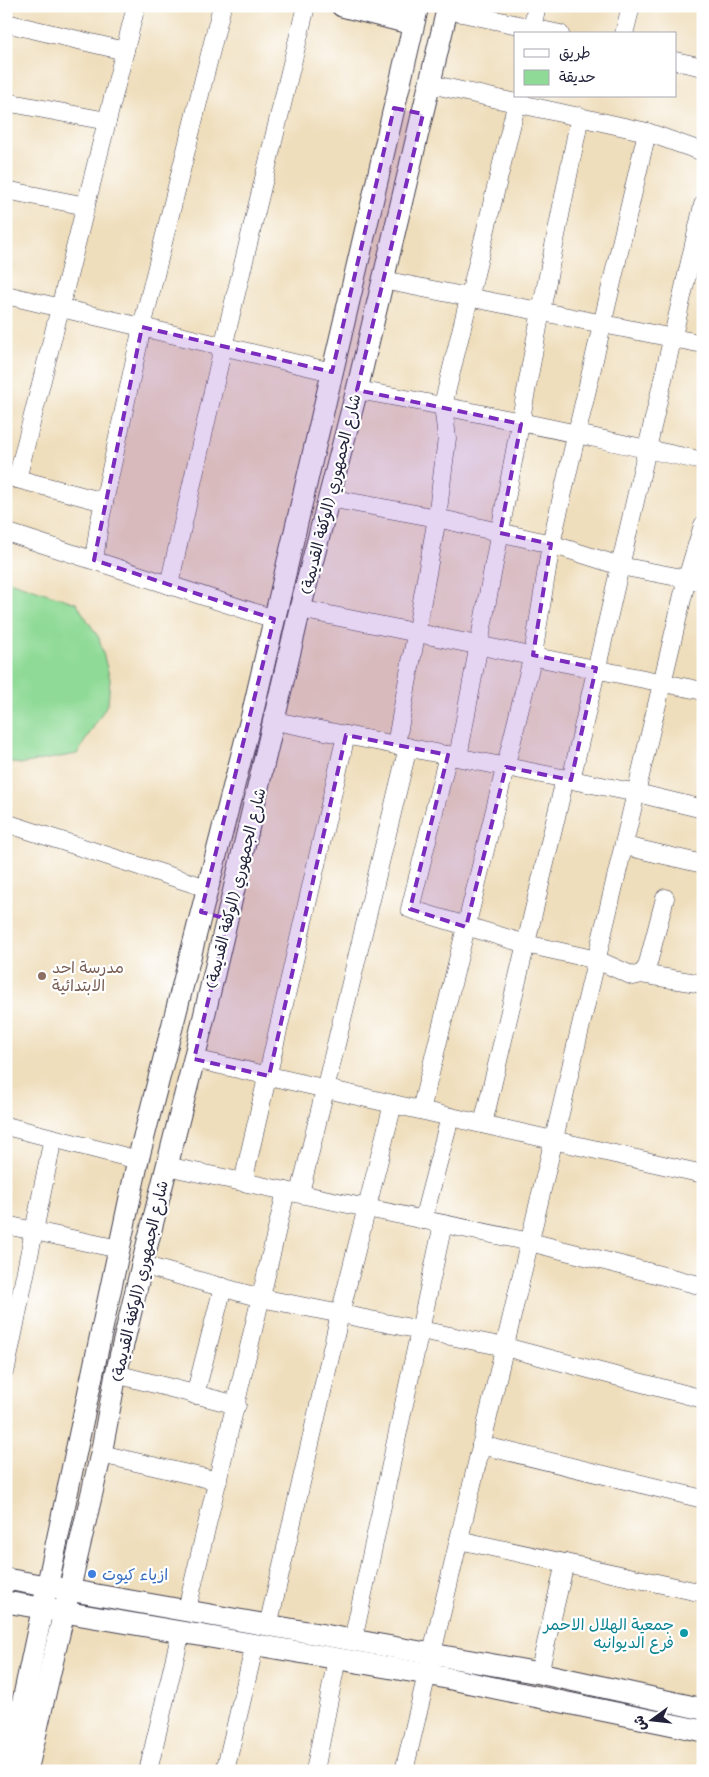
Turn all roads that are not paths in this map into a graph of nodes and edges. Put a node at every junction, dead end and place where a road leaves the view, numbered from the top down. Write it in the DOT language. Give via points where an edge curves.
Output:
graph roads {
  1 [pos="136,6"];
  2 [pos="222,6"];
  3 [pos="306,6"];
  4 [pos="342,6"];
  5 [pos="537,6"];
  6 [pos="631,6"];
  7 [pos="448,8"];
  8 [pos="416,15"];
  9 [pos="6,23"];
  10 [pos="532,27"];
  11 [pos="552,32"];
  12 [pos="624,32"];
  13 [pos="125,51"];
  14 [pos="676,61"];
  15 [pos="703,67"];
  16 [pos="430,84"];
  17 [pos="6,102"];
  18 [pos="517,102"];
  19 [pos="394,108"];
  20 [pos="423,114"];
  21 [pos="580,116"];
  22 [pos="107,121"];
  23 [pos="647,132"];
  24 [pos="703,152"];
  25 [pos="6,190"];
  26 [pos="703,205"];
  27 [pos="86,206"];
  28 [pos="383,280"];
  29 [pos="6,296"];
  30 [pos="469,296"];
  31 [pos="60,308"];
  32 [pos="540,311"];
  33 [pos="602,323"];
  34 [pos="142,327"];
  35 [pos="671,337"];
  36 [pos="703,344"];
  37 [pos="223,347"];
  38 [pos="332,372"];
  39 [pos="357,390"];
  40 [pos="443,405"];
  41 [pos="521,424"];
  42 [pos="577,435"];
  43 [pos="647,450"];
  44 [pos="703,462"];
  45 [pos="12,477"];
  46 [pos="329,498"];
  47 [pos="104,502"];
  48 [pos="437,518"];
  49 [pos="703,525"];
  50 [pos="6,532"];
  51 [pos="500,532"];
  52 [pos="551,544"];
  53 [pos="701,544"];
  54 [pos="94,560"];
  55 [pos="620,566"];
  56 [pos="695,580"];
  57 [pos="169,585"];
  58 [pos="300,610"];
  59 [pos="274,619"];
  60 [pos="417,632"];
  61 [pos="479,644"];
  62 [pos="533,655"];
  63 [pos="596,668"];
  64 [pos="663,682"];
  65 [pos="703,691"];
  66 [pos="276,721"];
  67 [pos="346,735"];
  68 [pos="402,746"];
  69 [pos="453,756"];
  70 [pos="506,767"];
  71 [pos="568,779"];
  72 [pos="637,793"];
  73 [pos="703,809"];
  74 [pos="6,823"];
  75 [pos="625,846"];
  76 [pos="703,864"];
  77 [pos="207,888"];
  78 [pos="665,898"];
  79 [pos="201,912"];
  80 [pos="228,919"];
  81 [pos="466,926"];
  82 [pos="526,944"];
  83 [pos="597,960"];
  84 [pos="641,974"];
  85 [pos="703,984"];
  86 [pos="194,1059"];
  87 [pos="269,1076"];
  88 [pos="326,1089"];
  89 [pos="393,1104"];
  90 [pos="421,1110"];
  91 [pos="150,1114"];
  92 [pos="450,1116"];
  93 [pos="178,1120"];
  94 [pos="483,1124"];
  95 [pos="6,1126"];
  96 [pos="53,1138"];
  97 [pos="554,1140"];
  98 [pos="138,1160"];
  99 [pos="166,1166"];
  100 [pos="703,1174"];
  101 [pos="243,1182"];
  102 [pos="293,1192"];
  103 [pos="368,1208"];
  104 [pos="423,1220"];
  105 [pos="443,1224"];
  106 [pos="6,1225"];
  107 [pos="35,1231"];
  108 [pos="530,1242"];
  109 [pos="119,1250"];
  110 [pos="142,1265"];
  111 [pos="703,1286"];
  112 [pos="223,1287"];
  113 [pos="261,1298"];
  114 [pos="340,1314"];
  115 [pos="12,1320"];
  116 [pos="420,1330"];
  117 [pos="504,1347"];
  118 [pos="6,1368"];
  119 [pos="116,1374"];
  120 [pos="195,1395"];
  121 [pos="703,1399"];
  122 [pos="236,1405"];
  123 [pos="481,1445"];
  124 [pos="101,1454"];
  125 [pos="218,1481"];
  126 [pos="703,1498"];
  127 [pos="459,1540"];
  128 [pos="565,1563"];
  129 [pos="6,1579"];
  130 [pos="48,1588"];
  131 [pos="69,1592"];
  132 [pos="703,1593"];
  133 [pos="6,1602"];
  134 [pos="186,1609"];
  135 [pos="43,1610"];
  136 [pos="64,1612"];
  137 [pos="268,1626"];
  138 [pos="181,1632"];
  139 [pos="353,1640"];
  140 [pos="255,1644"];
  141 [pos="337,1658"];
  142 [pos="429,1664"];
  143 [pos="539,1674"];
  144 [pos="703,1709"];
  145 [pos="703,1731"];
  146 [pos="8,1771"];
  147 [pos="27,1771"];
  148 [pos="148,1771"];
  149 [pos="225,1771"];
  150 [pos="315,1771"];
  151 [pos="404,1771"];
  1 -- 13 [label="street"];
  2 -- 34 [label="street"];
  3 -- 37 [label="street"];
  4 -- 8 [label="main road"];
  5 -- 10 [label="street"];
  6 -- 12 [label="street"];
  7 -- 10 [label="street"];
  7 -- 16 [label="main road, شارع الجمهوري (الوكفة القديمة)"];
  8 -- 19 [label="main road, شارع الجمهوري (الوكفة القديمة)"];
  9 -- 13 [label="street"];
  10 -- 11 [label="street"];
  13 -- 22 [label="street"];
  14 -- 15 [label="street"];
  16 -- 18 [label="street"];
  16 -- 20 [label="main road, شارع الجمهوري (الوكفة القديمة)"];
  17 -- 22 [label="street"];
  18 -- 21 [label="street"];
  18 -- 30 [label="street"];
  19 -- 20 [label="main road"];
  19 -- 38 [label="main road, شارع الجمهوري (الوكفة القديمة)"];
  20 -- 28 [label="main road, شارع الجمهوري (الوكفة القديمة)"];
  21 -- 23 [label="street"];
  21 -- 32 [label="street"];
  22 -- 27 [label="street"];
  23 -- 24 [label="street"];
  23 -- 33 [label="street"];
  25 -- 27 [label="street"];
  26 -- 35 [label="street"];
  27 -- 31 [label="street"];
  28 -- 30 [label="street"];
  28 -- 39 [label="main road, شارع الجمهوري (الوكفة القديمة)"];
  29 -- 31 [label="street"];
  30 -- 32 [label="street"];
  30 -- 40 [label="street"];
  31 -- 34 [label="street"];
  31 -- 45 [label="street"];
  32 -- 33 [label="street"];
  32 -- 41 [label="street"];
  33 -- 35 [label="street"];
  33 -- 42 [label="street"];
  34 -- 37 [label="street"];
  34 -- 47 [label="street"];
  35 -- 36 [label="street"];
  35 -- 43 [label="street"];
  37 -- 38 [label="street"];
  37 -- 57 [label="street"];
  38 -- 59 [label="main road, شارع الجمهوري (الوكفة القديمة)"];
  39 -- 40 [label="street"];
  39 -- 46 [label="main road, شارع الجمهوري (الوكفة القديمة)"];
  40 -- 41 [label="street"];
  40 -- 48 [label="street" via="447,438"];
  41 -- 42 [label="street"];
  41 -- 51 [label="street"];
  42 -- 43 [label="street"];
  42 -- 52 [label="street"];
  43 -- 44 [label="street"];
  43 -- 55 [label="street"];
  45 -- 47 [label="street"];
  46 -- 48 [label="street"];
  46 -- 58 [label="main road, شارع الجمهوري (الوكفة القديمة)"];
  47 -- 54 [label="street"];
  48 -- 51 [label="street"];
  48 -- 60 [label="street"];
  49 -- 53 [label="street"];
  50 -- 54 [label="street"];
  51 -- 52 [label="street"];
  51 -- 61 [label="street"];
  52 -- 55 [label="street"];
  52 -- 62 [label="street"];
  53 -- 56 [label="street"];
  54 -- 57 [label="street"];
  55 -- 56 [label="street"];
  55 -- 63 [label="street"];
  56 -- 64 [label="street"];
  57 -- 59 [label="street"];
  58 -- 60 [label="street"];
  58 -- 66 [label="main road, شارع الجمهوري (الوكفة القديمة)"];
  59 -- 77 [label="main road, شارع الجمهوري (الوكفة القديمة)"];
  60 -- 61 [label="street"];
  60 -- 68 [label="street"];
  61 -- 62 [label="street"];
  61 -- 69 [label="street"];
  62 -- 63 [label="street"];
  62 -- 70 [label="street"];
  63 -- 64 [label="street"];
  63 -- 71 [label="street"];
  64 -- 65 [label="street"];
  64 -- 72 [label="street"];
  66 -- 67 [label="street"];
  66 -- 80 [label="main road, شارع الجمهوري (الوكفة القديمة)"];
  67 -- 68 [label="street"];
  67 -- 87 [label="street"];
  68 -- 69 [label="street"];
  68 -- 88 [label="street"];
  69 -- 70 [label="street"];
  69 -- 81 [label="street" via="410,909"];
  70 -- 71 [label="street"];
  70 -- 81 [label="street"];
  71 -- 72 [label="street"];
  71 -- 82 [label="street"];
  72 -- 73 [label="street"];
  72 -- 75 [label="street"];
  74 -- 77 [label="street"];
  75 -- 76 [label="street"];
  75 -- 83 [label="street"];
  77 -- 79 [label="main road, شارع الجمهوري (الوكفة القديمة)"];
  78 -- 84 [label="street" via="647,967"];
  79 -- 80 [label="main road"];
  79 -- 91 [label="main road, شارع الجمهوري (الوكفة القديمة)"];
  80 -- 86 [label="main road, شارع الجمهوري (الوكفة القديمة)"];
  81 -- 82 [label="street"];
  81 -- 90 [label="street"];
  82 -- 83 [label="street"];
  82 -- 94 [label="street"];
  83 -- 84 [label="street" via="633,976"];
  83 -- 97 [label="street"];
  84 -- 85 [label="street"];
  86 -- 87 [label="street"];
  86 -- 93 [label="main road, شارع الجمهوري (الوكفة القديمة)"];
  87 -- 88 [label="street"];
  87 -- 101 [label="street"];
  88 -- 89 [label="street"];
  88 -- 102 [label="street"];
  89 -- 90 [label="street"];
  89 -- 103 [label="street"];
  90 -- 92 [label="street"];
  91 -- 93 [label="main road"];
  91 -- 98 [label="main road, شارع الجمهوري (الوكفة القديمة)"];
  92 -- 94 [label="street"];
  92 -- 104 [label="street"];
  93 -- 99 [label="main road, شارع الجمهوري (الوكفة القديمة)"];
  94 -- 97 [label="street"];
  95 -- 96 [label="street"];
  96 -- 98 [label="street"];
  96 -- 107 [label="street"];
  97 -- 100 [label="street"];
  97 -- 108 [label="street"];
  98 -- 109 [label="main road, شارع الجمهوري (الوكفة القديمة)"];
  99 -- 101 [label="street"];
  99 -- 110 [label="main road, شارع الجمهوري (الوكفة القديمة)"];
  101 -- 102 [label="street"];
  102 -- 103 [label="street"];
  102 -- 113 [label="street"];
  103 -- 104 [label="street"];
  103 -- 114 [label="street"];
  104 -- 105 [label="street"];
  105 -- 108 [label="street"];
  105 -- 116 [label="street"];
  106 -- 107 [label="street"];
  107 -- 109 [label="street"];
  107 -- 115 [label="street"];
  108 -- 111 [label="street"];
  108 -- 117 [label="street"];
  109 -- 130 [label="main road, شارع الجمهوري (الوكفة القديمة)"];
  110 -- 112 [label="street"];
  110 -- 119 [label="main road, شارع الجمهوري (الوكفة القديمة)"];
  112 -- 113 [label="street"];
  112 -- 120 [label="street"];
  113 -- 114 [label="street"];
  113 -- 122 [label="street"];
  114 -- 116 [label="street"];
  114 -- 137 [label="street"];
  115 -- 118 [label="street"];
  116 -- 117 [label="street"];
  116 -- 139 [label="street"];
  117 -- 121 [label="street"];
  117 -- 123 [label="street"];
  119 -- 120 [label="street"];
  119 -- 124 [label="main road, شارع الجمهوري (الوكفة القديمة)"];
  120 -- 122 [label="street"];
  122 -- 125 [label="street"];
  123 -- 126 [label="street"];
  123 -- 127 [label="street"];
  124 -- 125 [label="street"];
  124 -- 131 [label="main road, شارع الجمهوري (الوكفة القديمة)"];
  125 -- 134 [label="street"];
  127 -- 128 [label="street"];
  127 -- 142 [label="street"];
  128 -- 132 [label="street"];
  128 -- 143 [label="street"];
  129 -- 130 [label="main road"];
  130 -- 131 [label="main road"];
  130 -- 135 [label="main road, شارع الجمهوري (الوكفة القديمة)"];
  131 -- 134 [label="main road"];
  131 -- 136 [label="main road, شارع الجمهوري (الوكفة القديمة)"];
  133 -- 135 [label="main road"];
  134 -- 137 [label="main road"];
  135 -- 136 [label="main road"];
  135 -- 146 [label="main road, شارع الجمهوري (الوكفة القديمة)"];
  136 -- 138 [label="main road"];
  136 -- 147 [label="main road, شارع الجمهوري (الوكفة القديمة)"];
  137 -- 139 [label="main road"];
  138 -- 140 [label="main road"];
  138 -- 148 [label="street"];
  139 -- 142 [label="main road"];
  140 -- 141 [label="main road"];
  140 -- 149 [label="street"];
  141 -- 142 [label="main road"];
  141 -- 150 [label="street"];
  142 -- 143 [label="main road"];
  142 -- 145 [label="main road"];
  142 -- 151 [label="street"];
  143 -- 144 [label="main road"];
}
